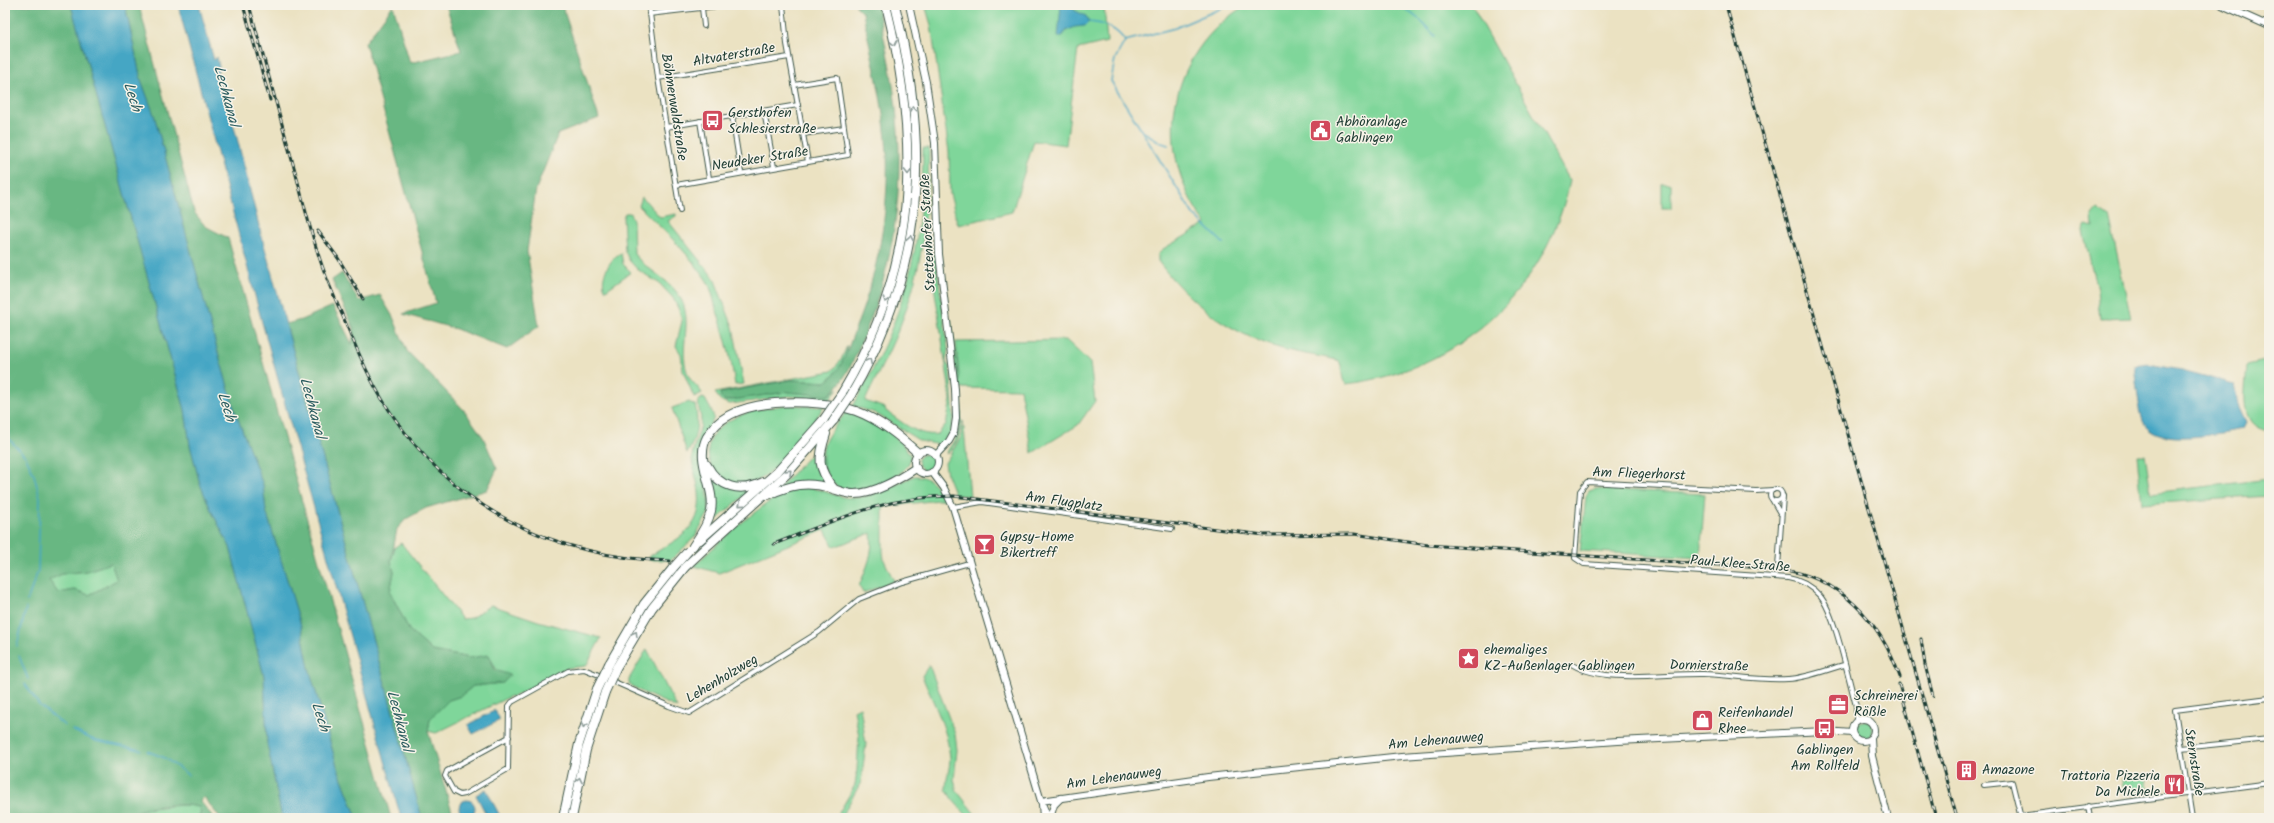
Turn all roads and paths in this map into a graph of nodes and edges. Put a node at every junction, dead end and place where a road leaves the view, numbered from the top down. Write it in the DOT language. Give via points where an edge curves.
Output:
graph roads {
  1 [pos="649,5"];
  2 [pos="726,5"];
  3 [pos="783,5"];
  4 [pos="886,5"];
  5 [pos="895,5"];
  6 [pos="909,5"];
  7 [pos="2222,5"];
  8 [pos="702,8"];
  9 [pos="649,14"];
  10 [pos="704,26"];
  11 [pos="2269,26"];
  12 [pos="789,56"];
  13 [pos="658,78"];
  14 [pos="794,85"];
  15 [pos="798,105"];
  16 [pos="764,110"];
  17 [pos="732,116"];
  18 [pos="700,121"];
  19 [pos="666,127"];
  20 [pos="844,128"];
  21 [pos="803,134"];
  22 [pos="808,162"];
  23 [pos="774,167"];
  24 [pos="741,173"];
  25 [pos="709,178"];
  26 [pos="676,185"];
  27 [pos="680,212"];
  28 [pos="828,427"];
  29 [pos="918,453"];
  30 [pos="936,455"];
  31 [pos="704,460"];
  32 [pos="916,468"];
  33 [pos="932,472"];
  34 [pos="771,478"];
  35 [pos="835,489"];
  36 [pos="1773,490"];
  37 [pos="1756,491"];
  38 [pos="1782,496"];
  39 [pos="760,499"];
  40 [pos="1772,500"];
  41 [pos="953,507"];
  42 [pos="1781,520"];
  43 [pos="1172,529"];
  44 [pos="691,548"];
  45 [pos="969,563"];
  46 [pos="1584,564"];
  47 [pos="1778,567"];
  48 [pos="1573,665"];
  49 [pos="1844,665"];
  50 [pos="612,666"];
  51 [pos="601,691"];
  52 [pos="2269,698"];
  53 [pos="1856,706"];
  54 [pos="1863,718"];
  55 [pos="1854,724"];
  56 [pos="1836,731"];
  57 [pos="1852,733"];
  58 [pos="509,737"];
  59 [pos="1871,739"];
  60 [pos="2269,739"];
  61 [pos="1863,742"];
  62 [pos="2181,748"];
  63 [pos="1872,756"];
  64 [pos="2269,783"];
  65 [pos="1984,785"];
  66 [pos="2188,792"];
  67 [pos="1062,797"];
  68 [pos="1041,802"];
  69 [pos="2088,806"];
  70 [pos="2020,817"];
  71 [pos="563,818"];
  72 [pos="572,818"];
  73 [pos="1044,818"];
  74 [pos="1049,818"];
  75 [pos="1888,818"];
  76 [pos="2090,818"];
  77 [pos="2192,818"];
  1 -- 9 [label="street, Böhmerwaldstraße"];
  2 -- 8 [label="street"];
  3 -- 12 [label="street"];
  4 -- 34 [label="highway, one-way, bridge" via="897,56 907,125 906,208 898,257 888,294 869,343 842,393 794,455"];
  28 -- 5 [label="highway, one-way, bridge" via="851,395 893,307 906,262 914,212 917,171 914,114"];
  6 -- 30 [label="street, Stettenhofer Straße" via="926,82 935,143 938,254 955,389 954,432 949,442"];
  7 -- 11 [label="street"];
  8 -- 9 [label="street"];
  8 -- 10 [label="street"];
  9 -- 13 [label="street, Böhmerwaldstraße"];
  12 -- 13 [label="street, Altvaterstraße"];
  12 -- 14 [label="street"];
  13 -- 19 [label="street, Böhmerwaldstraße"];
  14 -- 15 [label="street"];
  14 -- 20 [label="street" via="837,78"];
  15 -- 16 [label="street"];
  15 -- 21 [label="street"];
  16 -- 17 [label="street"];
  16 -- 23 [label="street"];
  17 -- 18 [label="street"];
  17 -- 24 [label="street"];
  18 -- 19 [label="street"];
  18 -- 25 [label="street"];
  19 -- 26 [label="street, Böhmerwaldstraße"];
  20 -- 21 [label="street"];
  20 -- 22 [label="street, Neudeker Straße" via="848,155"];
  21 -- 22 [label="street"];
  22 -- 23 [label="street, Neudeker Straße"];
  23 -- 24 [label="street, Neudeker Straße"];
  24 -- 25 [label="street, Neudeker Straße"];
  25 -- 26 [label="street, Neudeker Straße"];
  26 -- 27 [label="street, Böhmerwaldstraße"];
  28 -- 35 [label="highway" via="819,459 822,472"];
  39 -- 28 [label="highway, one-way" via="796,465"];
  29 -- 30 [label="street" via="927,450"];
  29 -- 31 [label="highway" via="879,422 856,412 813,402 787,402 748,408 721,422 707,437 704,444"];
  29 -- 32 [label="street" via="914,461"];
  30 -- 33 [label="street" via="938,465"];
  31 -- 34 [label="highway" via="716,479 733,488 752,486"];
  31 -- 44 [label="highway" via="712,494 711,511 702,533"];
  32 -- 33 [label="street" via="924,474"];
  32 -- 35 [label="highway" via="901,478 866,492 852,494"];
  33 -- 41 [label="street" via="944,488"];
  34 -- 44 [label="highway, one-way"];
  35 -- 39 [label="highway" via="797,484"];
  36 -- 37 [label="street, Am Fliegerhorst"];
  36 -- 38 [label="street" via="1781,491"];
  36 -- 40 [label="street" via="1770,495"];
  37 -- 40 [label="street, Am Fliegerhorst"];
  37 -- 46 [label="street, Am Fliegerhorst" via="1587,482 1580,491 1574,555 1576,561"];
  38 -- 40 [label="street" via="1778,501"];
  38 -- 42 [label="street"];
  50 -- 39 [label="highway, one-way, bridge" via="652,608 686,567"];
  40 -- 42 [label="street" via="1779,509"];
  41 -- 43 [label="street, Am Flugplatz" via="982,502"];
  41 -- 45 [label="street"];
  42 -- 47 [label="street"];
  44 -- 50 [label="highway, bridge" via="644,604"];
  45 -- 58 [label="street, Lehenholzweg" via="902,582 860,599 818,632 689,713 588,670 577,669 568,671 512,702 509,706"];
  45 -- 68 [label="street"];
  46 -- 49 [label="street, Paul-Klee-Straße" via="1797,580 1814,590 1825,602"];
  48 -- 49 [label="street, Dornierstraße" via="1583,671 1633,676 1700,674 1781,680"];
  49 -- 53 [label="street, Paul-Klee-Straße"];
  50 -- 51 [label="highway, bridge"];
  51 -- 71 [label="highway, one-way" via="579,744"];
  72 -- 51 [label="highway, one-way"];
  52 -- 62 [label="street, Sternstraße" via="2175,710"];
  53 -- 54 [label="street, Paul-Klee-Straße"];
  53 -- 55 [label="street, Paul-Klee-Straße"];
  54 -- 55 [label="street"];
  54 -- 59 [label="street" via="1870,720 1874,726"];
  55 -- 56 [label="street"];
  55 -- 57 [label="street"];
  56 -- 57 [label="street"];
  56 -- 67 [label="street, Am Lehenauweg" via="1618,741 1402,756 1216,776"];
  57 -- 61 [label="street" via="1856,739"];
  58 -- 58 [label="street, Lehenholzweg" via="447,771 446,776 454,792 465,794 506,772"];
  59 -- 61 [label="street"];
  59 -- 63 [label="street"];
  60 -- 62 [label="street"];
  61 -- 63 [label="street"];
  62 -- 66 [label="street, Sternstraße"];
  63 -- 75 [label="street"];
  64 -- 66 [label="street"];
  65 -- 70 [label="street" via="2012,780"];
  66 -- 69 [label="street"];
  66 -- 77 [label="street, Sternstraße"];
  67 -- 68 [label="street, Am Lehenauweg"];
  67 -- 74 [label="street" via="1054,805"];
  68 -- 73 [label="street"];
  68 -- 74 [label="street"];
  69 -- 70 [label="street"];
  69 -- 76 [label="street"];
}
